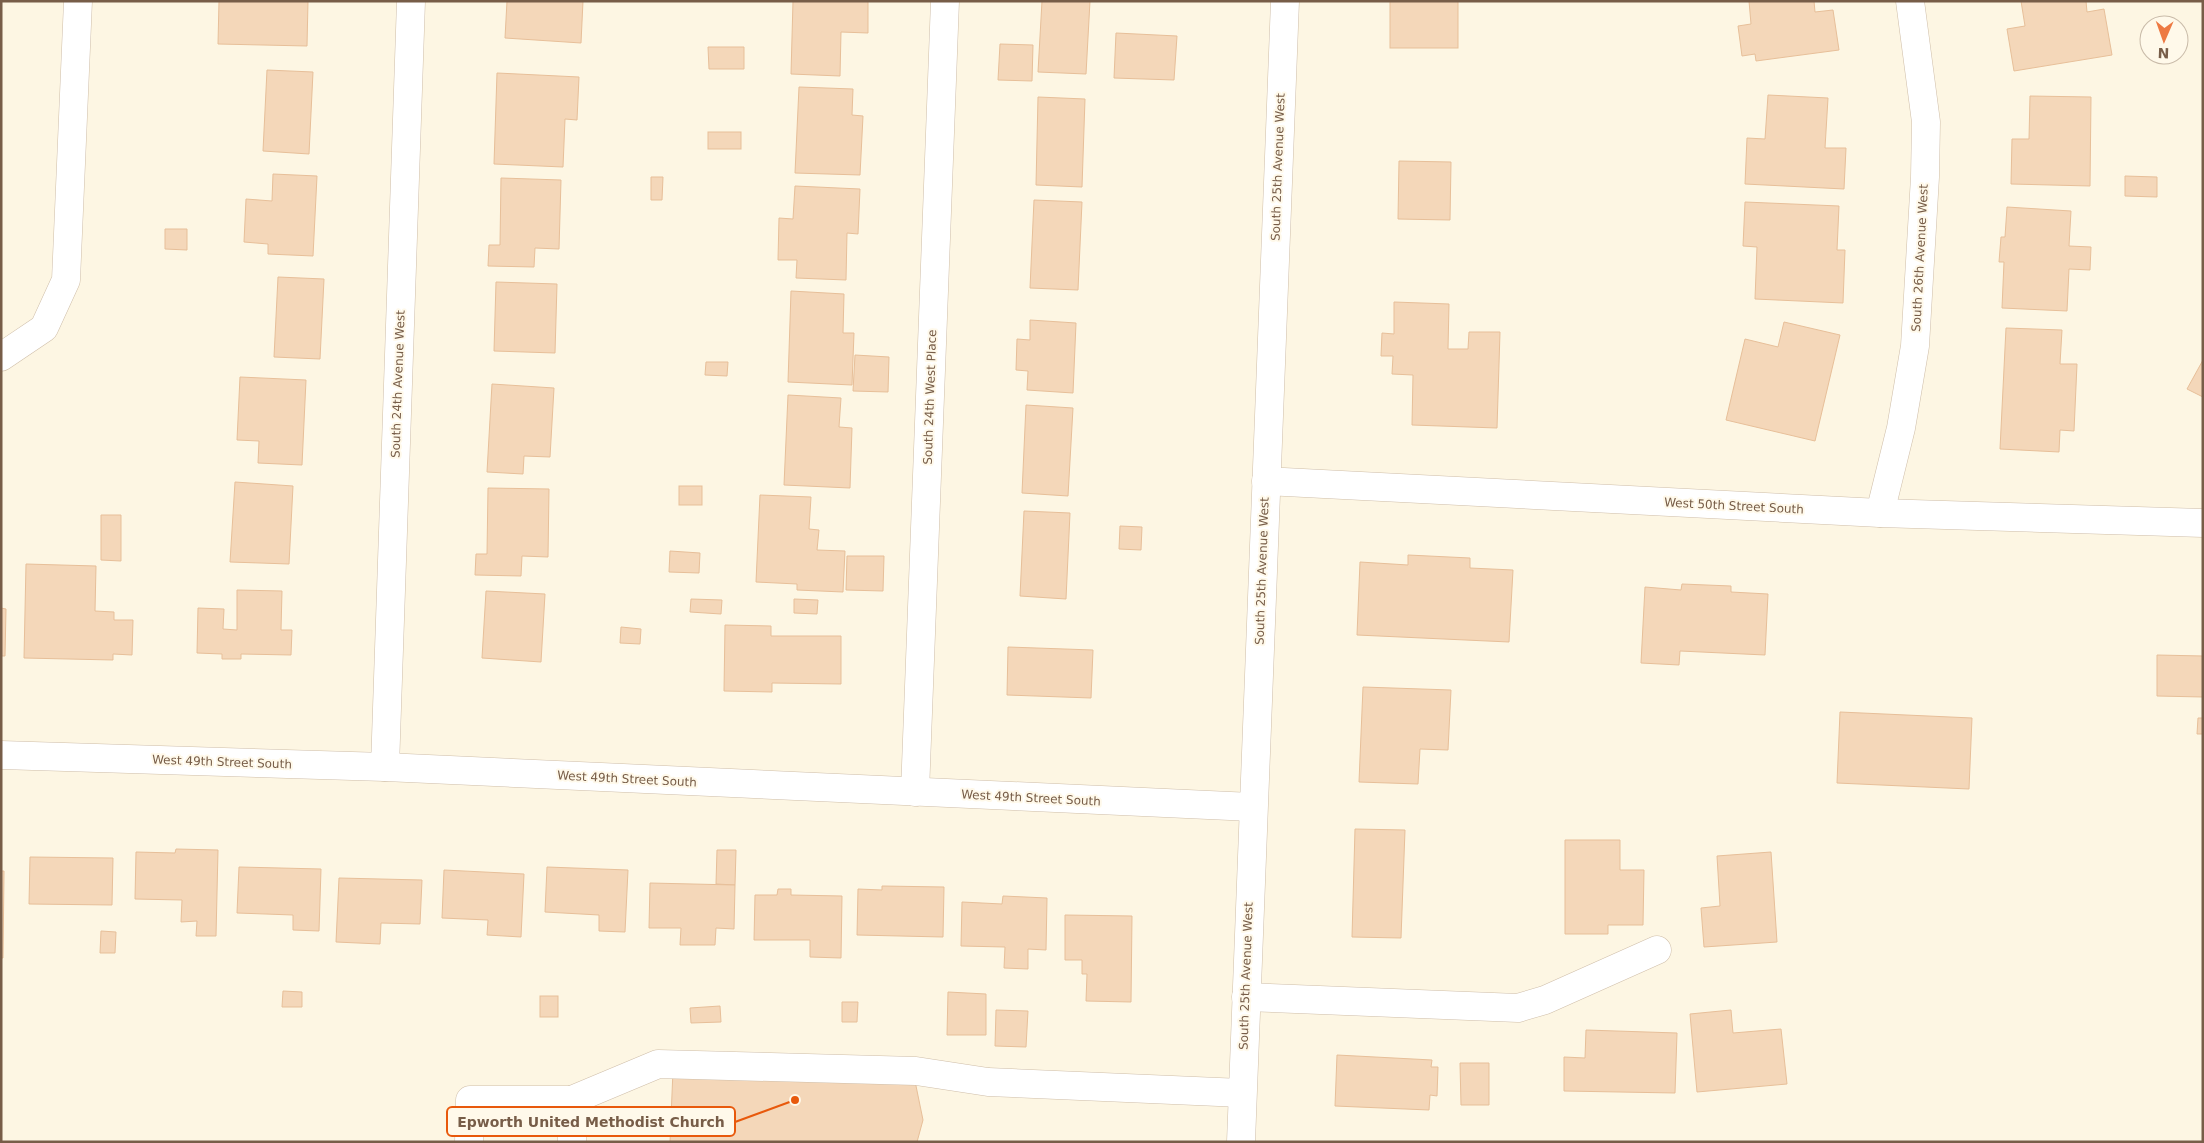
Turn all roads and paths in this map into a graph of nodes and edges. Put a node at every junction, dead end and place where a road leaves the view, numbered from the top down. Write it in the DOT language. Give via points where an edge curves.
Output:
graph roads {
  1 [pos="78,1"];
  2 [pos="411,1"];
  3 [pos="945,1"];
  4 [pos="1285,1"];
  5 [pos="1910,1"];
  6 [pos="1,357"];
  7 [pos="1266,482"];
  8 [pos="1880,513"];
  9 [pos="2203,523"];
  10 [pos="1,754"];
  11 [pos="385,767"];
  12 [pos="915,792"];
  13 [pos="1252,807"];
  14 [pos="1657,950"];
  15 [pos="1246,997"];
  16 [pos="1242,1093"];
  17 [pos="572,1100"];
  18 [pos="469,1142"];
  19 [pos="572,1142"];
  20 [pos="1240,1142"];
  1 -- 6 [label="street" via="66,280 44,328"];
  2 -- 11 [label="street, South 24th Avenue West"];
  3 -- 12 [label="street, South 24th West Place"];
  4 -- 7 [label="street, South 25th Avenue West"];
  5 -- 8 [label="street, South 26th Avenue West" via="1926,122 1924,197 1915,346 1901,428"];
  7 -- 8 [label="street, West 50th Street South"];
  7 -- 13 [label="street, South 25th Avenue West"];
  8 -- 9 [label="street, West 50th Street South"];
  10 -- 11 [label="street, West 49th Street South"];
  11 -- 12 [label="street, West 49th Street South"];
  12 -- 13 [label="street, West 49th Street South"];
  13 -- 15 [label="street, South 25th Avenue West"];
  14 -- 15 [label="street" via="1545,1000 1518,1008"];
  15 -- 16 [label="street, South 25th Avenue West"];
  16 -- 17 [label="street" via="988,1082 916,1071 658,1064"];
  16 -- 20 [label="street, South 25th Avenue West"];
  17 -- 18 [label="street" via="470,1100"];
  17 -- 19 [label="street"];
}
